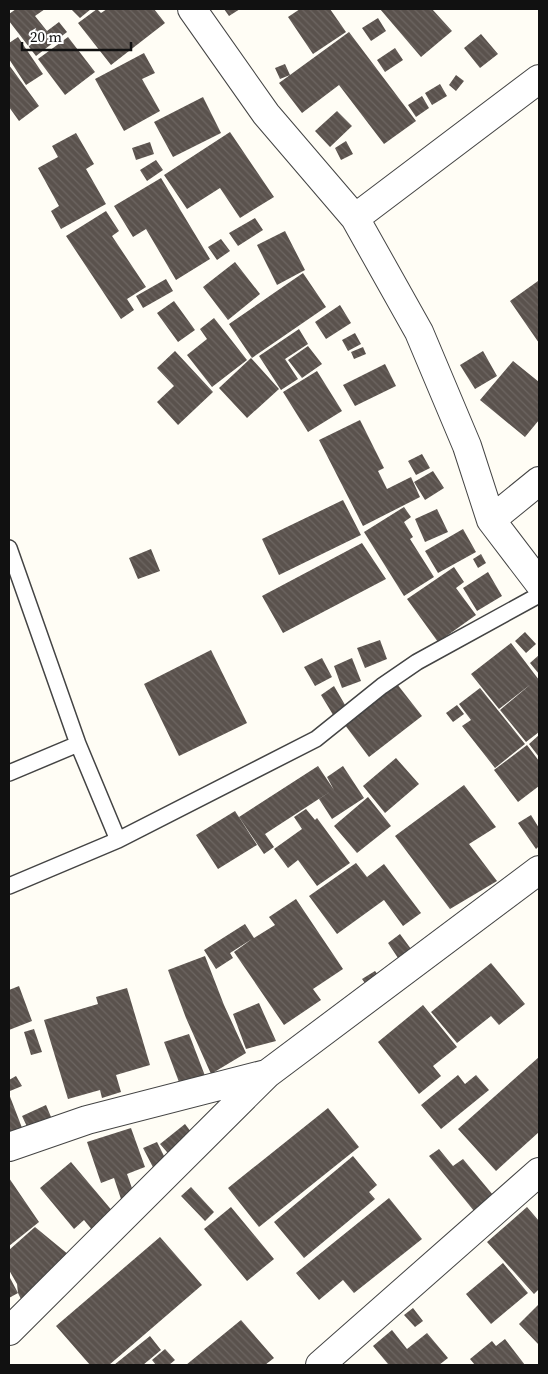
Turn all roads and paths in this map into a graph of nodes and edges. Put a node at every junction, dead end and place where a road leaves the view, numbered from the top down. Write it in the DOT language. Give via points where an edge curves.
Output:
graph roads {
  1 [pos="192,9"];
  2 [pos="539,79"];
  3 [pos="355,218"];
  4 [pos="539,480"];
  5 [pos="491,520"];
  6 [pos="9,548"];
  7 [pos="539,583"];
  8 [pos="539,595"];
  9 [pos="78,744"];
  10 [pos="9,773"];
  11 [pos="118,840"];
  12 [pos="539,870"];
  13 [pos="9,886"];
  14 [pos="267,1074"];
  15 [pos="9,1147"];
  16 [pos="539,1172"];
  17 [pos="9,1331"];
  18 [pos="320,1365"];
  1 -- 3 [label="street" via="266,114"];
  2 -- 3 [label="street"];
  3 -- 5 [label="street" via="419,332 466,446"];
  4 -- 5 [label="street"];
  5 -- 7 [label="street"];
  6 -- 9 [label="lane"];
  8 -- 11 [label="lane" via="417,662 316,739"];
  9 -- 10 [label="lane"];
  9 -- 11 [label="lane"];
  11 -- 13 [label="lane"];
  12 -- 14 [label="street"];
  14 -- 15 [label="street" via="87,1120"];
  14 -- 17 [label="street"];
  16 -- 18 [label="street"];
}
